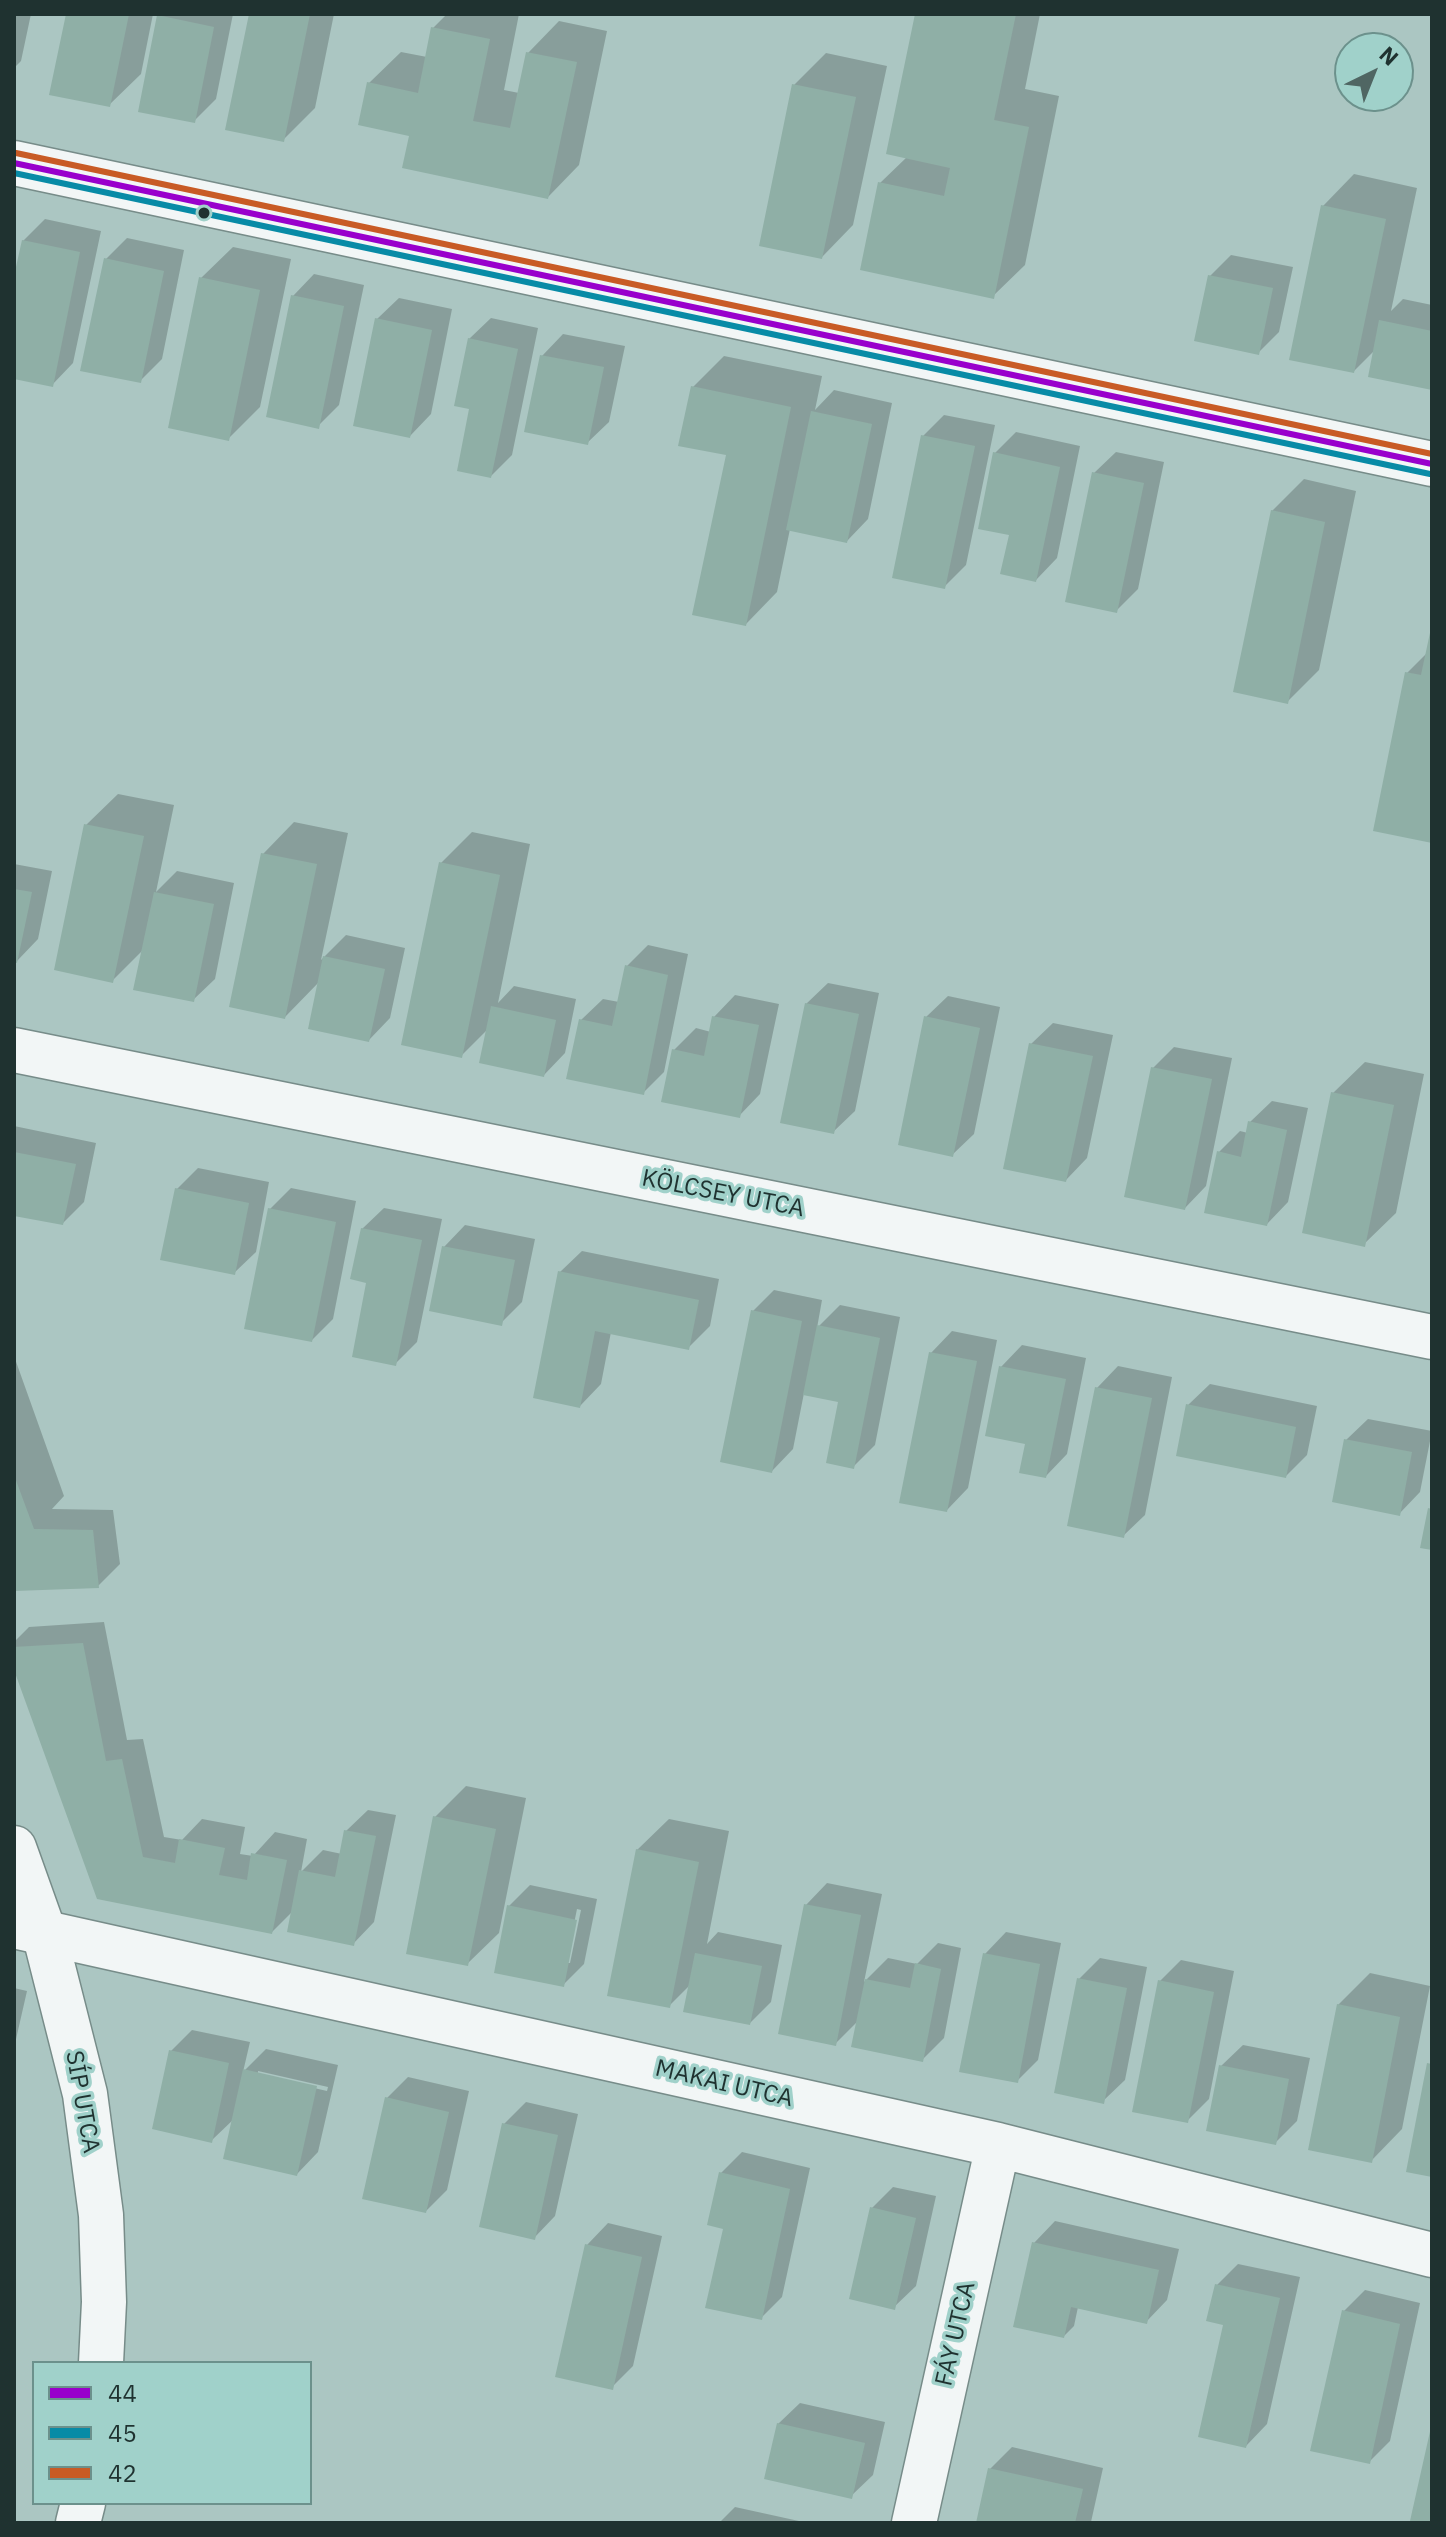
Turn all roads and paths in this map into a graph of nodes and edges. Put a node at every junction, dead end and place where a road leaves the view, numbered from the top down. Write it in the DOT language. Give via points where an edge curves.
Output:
graph roads {
  1 [pos="14,163"];
  2 [pos="1432,464"];
  3 [pos="14,1050"];
  4 [pos="1432,1337"];
  5 [pos="14,1848"];
  6 [pos="29,1929"];
  7 [pos="998,2145"];
  8 [pos="1432,2255"];
  9 [pos="101,2361"];
  10 [pos="914,2523"];
  1 -- 2 [label="street"];
  3 -- 4 [label="street, KÖLCSEY UTCA"];
  5 -- 6 [label="street, SÍP UTCA"];
  6 -- 7 [label="street, MAKAI UTCA"];
  6 -- 9 [label="street, SÍP UTCA" via="85,2094 101,2215"];
  7 -- 8 [label="street, MAKAI UTCA"];
  7 -- 10 [label="street, FÁY UTCA"];
}
